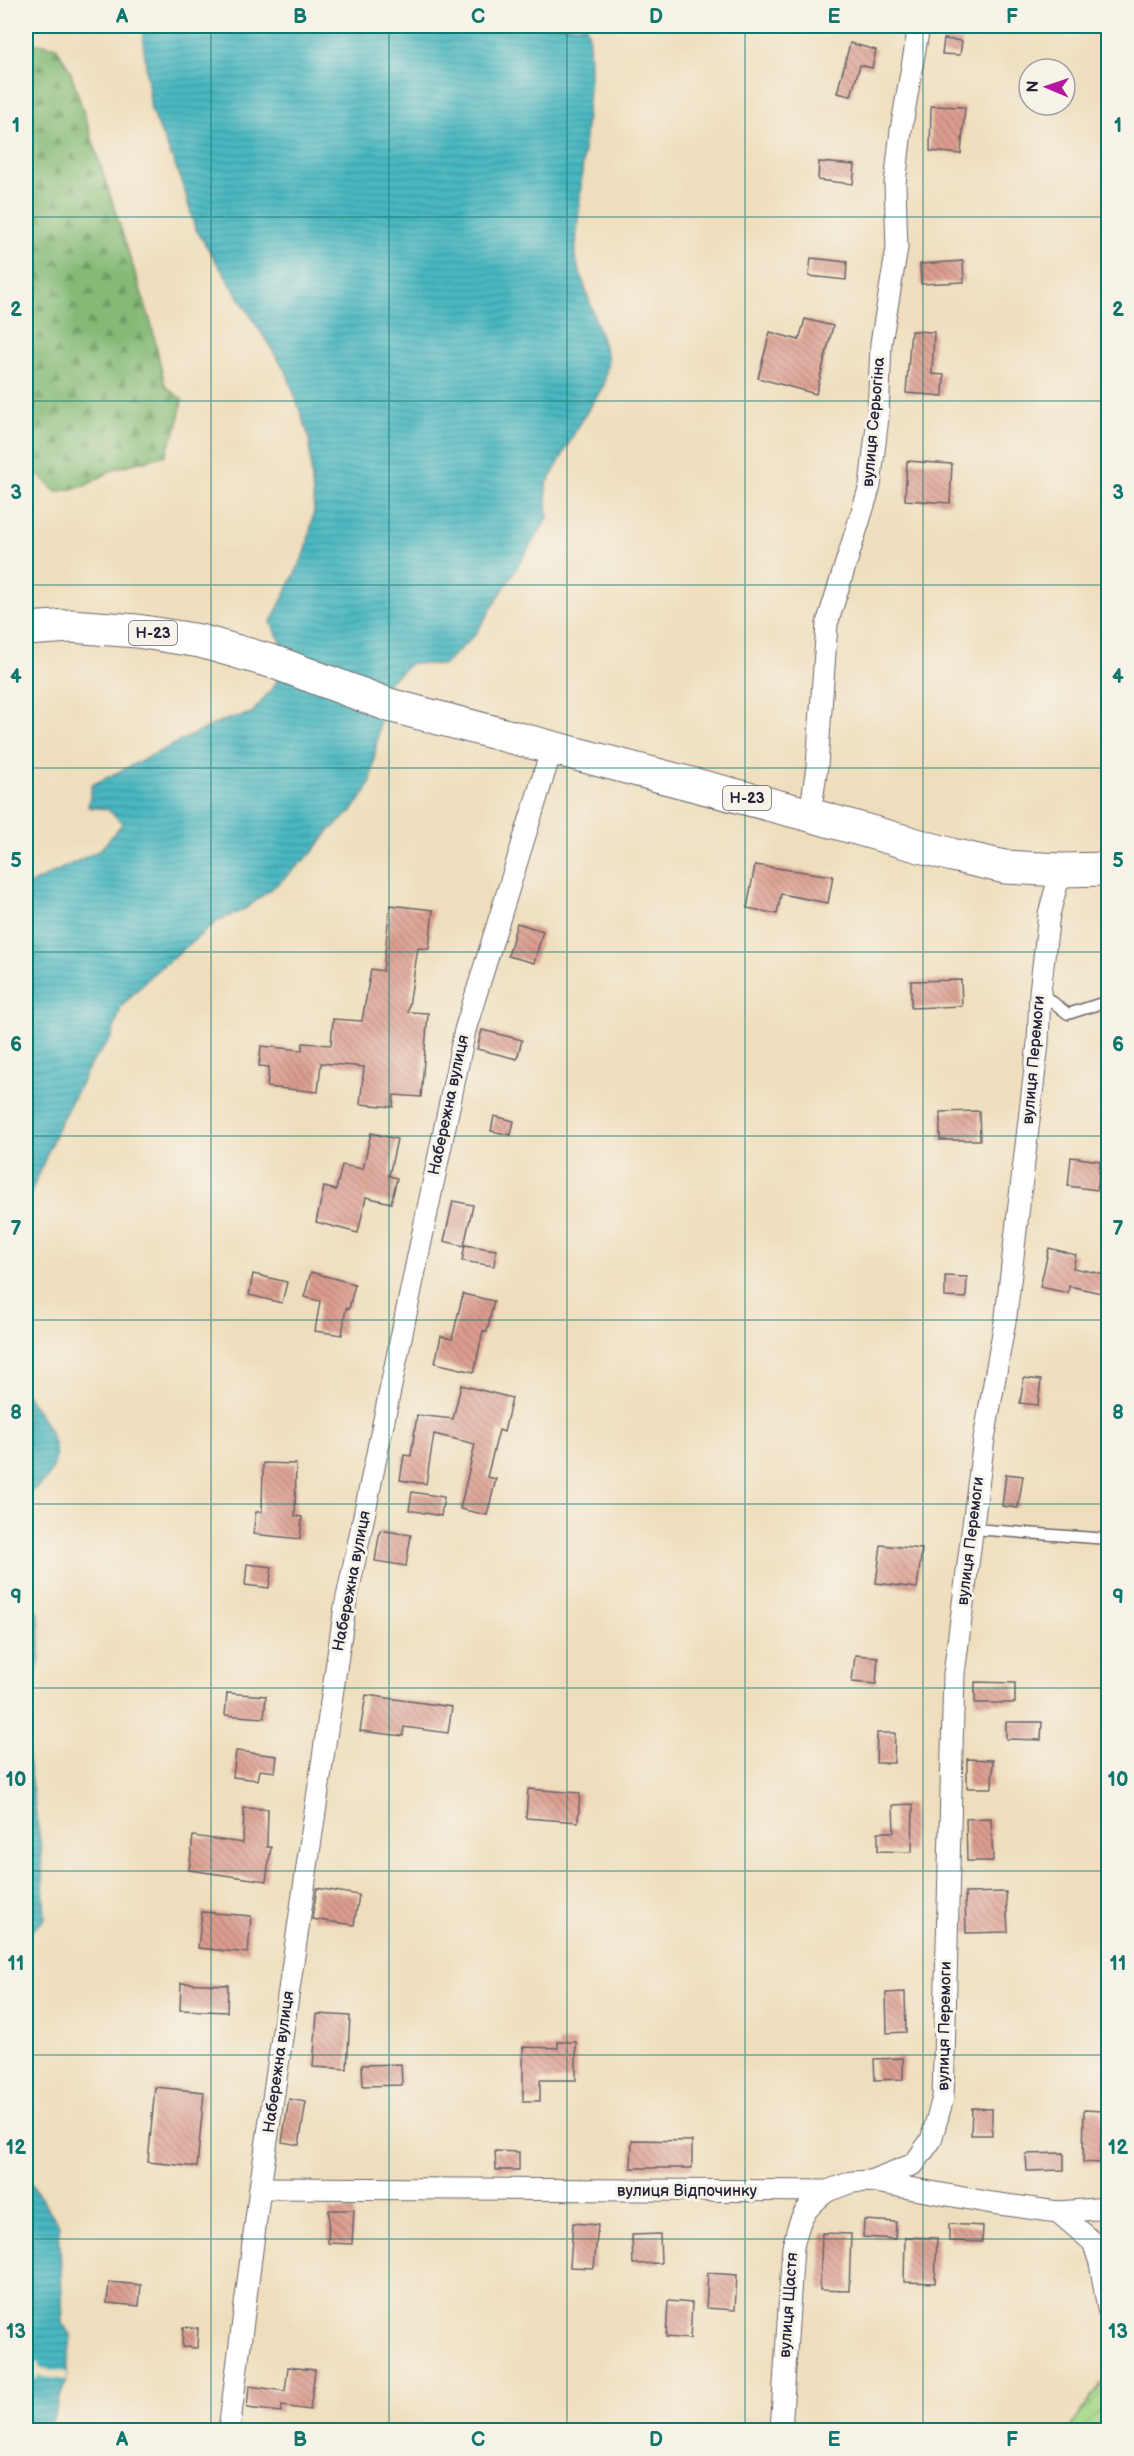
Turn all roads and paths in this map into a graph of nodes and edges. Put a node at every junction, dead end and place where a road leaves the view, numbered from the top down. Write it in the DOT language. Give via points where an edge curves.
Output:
graph roads {
  1 [pos="919,26"];
  2 [pos="26,629"];
  3 [pos="552,748"];
  4 [pos="810,815"];
  5 [pos="1108,869"];
  6 [pos="1061,870"];
  7 [pos="1040,992"];
  8 [pos="1108,1001"];
  9 [pos="972,1529"];
  10 [pos="1108,1539"];
  11 [pos="870,2181"];
  12 [pos="260,2188"];
  13 [pos="827,2192"];
  14 [pos="1108,2208"];
  15 [pos="1058,2212"];
  16 [pos="1108,2309"];
  17 [pos="229,2430"];
  18 [pos="781,2430"];
  1 -- 4 [label="street, вулиця Серьогіна" via="895,184 897,248 881,343 870,486 827,624"];
  2 -- 3 [label="main road, Н-23" via="71,626 200,641 277,663 389,705"];
  3 -- 4 [label="main road, Н-23"];
  3 -- 12 [label="street, Набережна вулиця" via="465,1030 345,1607"];
  4 -- 6 [label="main road, Н-23" via="1005,867"];
  5 -- 6 [label="main road, Н-23"];
  6 -- 7 [label="street, вулиця Перемоги" via="1049,914"];
  7 -- 8 [label="lane" via="1068,1014"];
  7 -- 9 [label="street, вулиця Перемоги" via="1038,1043 1006,1316"];
  9 -- 10 [label="lane"];
  9 -- 11 [label="street, вулиця Перемоги" via="954,1674 943,2098 931,2140 914,2164"];
  11 -- 13 [label="street, вулиця Відпочинку" via="852,2182"];
  11 -- 15 [label="street, вулиця Відпочинку"];
  12 -- 13 [label="street, вулиця Відпочинку"];
  12 -- 17 [label="street, Набережна вулиця"];
  13 -- 18 [label="street, вулиця Щастя" via="805,2209 793,2247"];
  14 -- 15 [label="street, вулиця Відпочинку"];
  15 -- 16 [label="street" via="1093,2242"];
}
